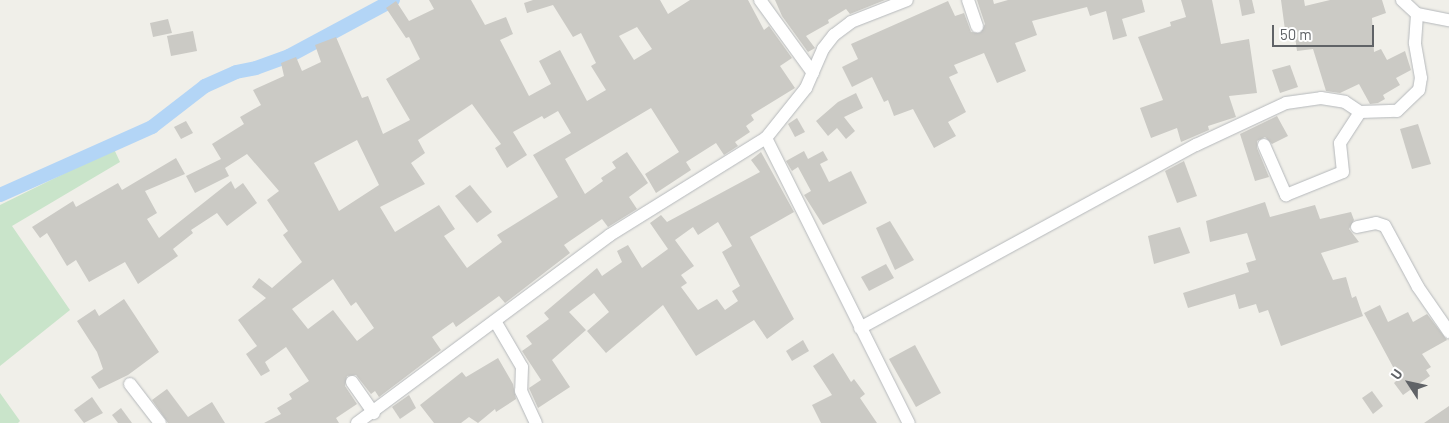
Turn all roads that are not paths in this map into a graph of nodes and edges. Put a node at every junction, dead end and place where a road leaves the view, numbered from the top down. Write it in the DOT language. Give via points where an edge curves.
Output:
graph roads {
  1 [pos="760,0"];
  2 [pos="907,0"];
  3 [pos="968,0"];
  4 [pos="1402,0"];
  5 [pos="1417,14"];
  6 [pos="1449,20"];
  7 [pos="977,26"];
  8 [pos="813,73"];
  9 [pos="1360,112"];
  10 [pos="766,138"];
  11 [pos="1264,145"];
  12 [pos="1357,227"];
  13 [pos="495,321"];
  14 [pos="860,328"];
  15 [pos="1449,332"];
  16 [pos="352,382"];
  17 [pos="130,384"];
  18 [pos="374,413"];
  19 [pos="160,423"];
  20 [pos="357,423"];
  21 [pos="536,423"];
  22 [pos="909,423"];
  1 -- 8 [label="street"];
  2 -- 8 [label="street" via="844,26 828,42"];
  3 -- 7 [label="street"];
  4 -- 5 [label="street"];
  5 -- 6 [label="street"];
  5 -- 9 [label="street" via="1415,42 1421,78 1419,90 1397,111"];
  8 -- 10 [label="street" via="806,88"];
  9 -- 11 [label="street" via="1340,144 1342,172 1291,195 1283,193"];
  9 -- 14 [label="street" via="1345,102 1321,98 1286,103 1196,145"];
  10 -- 13 [label="street" via="610,235"];
  10 -- 14 [label="street"];
  12 -- 15 [label="street" via="1376,223 1385,226 1418,288"];
  13 -- 18 [label="street"];
  13 -- 21 [label="street" via="522,367 521,391"];
  14 -- 22 [label="street"];
  16 -- 18 [label="street"];
  17 -- 19 [label="street"];
  18 -- 20 [label="street"];
}
